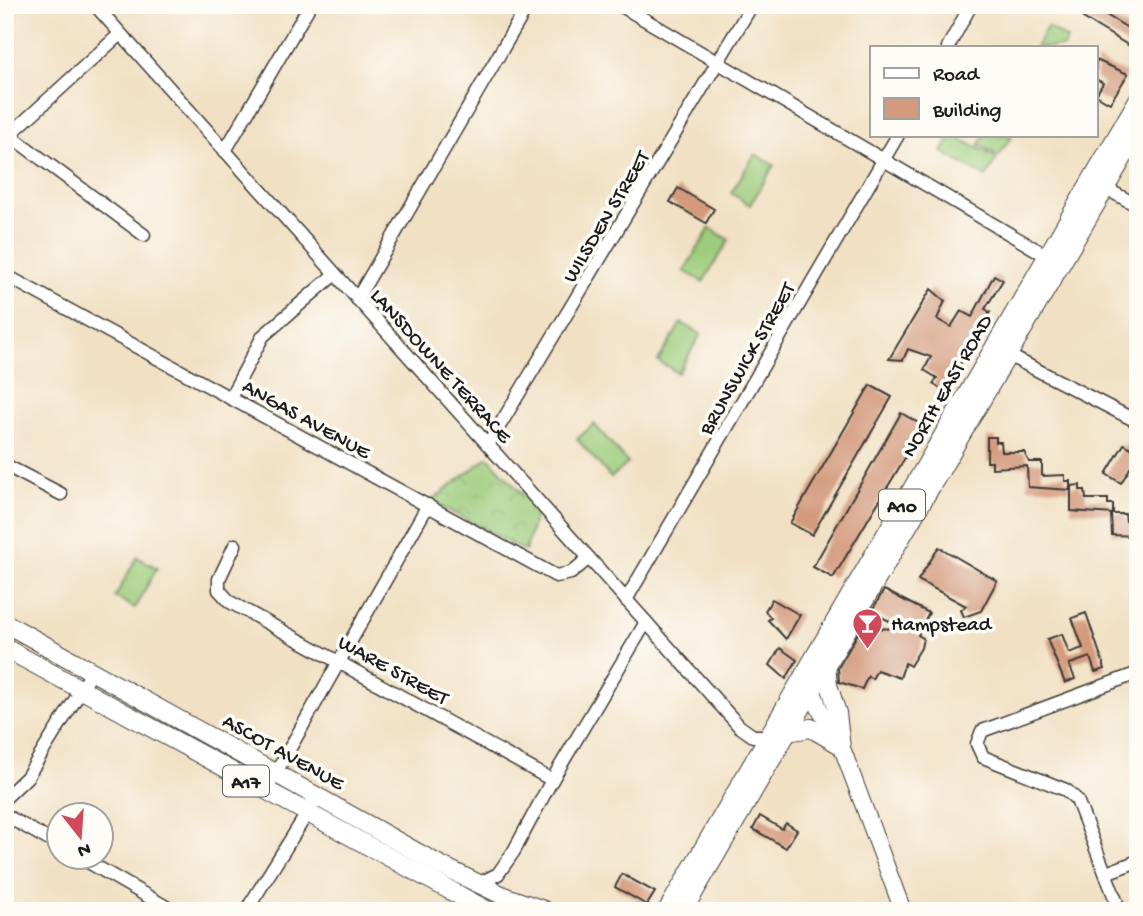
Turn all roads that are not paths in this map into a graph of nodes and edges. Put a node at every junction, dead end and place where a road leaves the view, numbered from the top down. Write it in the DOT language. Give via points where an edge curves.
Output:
graph roads {
  1 [pos="94,5"];
  2 [pos="310,5"];
  3 [pos="528,5"];
  4 [pos="620,5"];
  5 [pos="752,5"];
  6 [pos="971,5"];
  7 [pos="120,34"];
  8 [pos="948,46"];
  9 [pos="718,64"];
  10 [pos="1138,100"];
  11 [pos="1138,132"];
  12 [pos="897,136"];
  13 [pos="7,137"];
  14 [pos="225,151"];
  15 [pos="883,160"];
  16 [pos="1105,188"];
  17 [pos="1132,203"];
  18 [pos="144,235"];
  19 [pos="1054,260"];
  20 [pos="335,274"];
  21 [pos="5,275"];
  22 [pos="358,299"];
  23 [pos="1008,355"];
  24 [pos="230,398"];
  25 [pos="1138,422"];
  26 [pos="488,445"];
  27 [pos="5,465"];
  28 [pos="61,494"];
  29 [pos="428,505"];
  30 [pos="235,545"];
  31 [pos="589,558"];
  32 [pos="626,600"];
  33 [pos="646,622"];
  34 [pos="5,623"];
  35 [pos="5,648"];
  36 [pos="340,661"];
  37 [pos="819,664"];
  38 [pos="93,671"];
  39 [pos="1138,673"];
  40 [pos="82,688"];
  41 [pos="813,691"];
  42 [pos="787,732"];
  43 [pos="767,736"];
  44 [pos="840,745"];
  45 [pos="276,773"];
  46 [pos="552,780"];
  47 [pos="265,792"];
  48 [pos="318,796"];
  49 [pos="5,798"];
  50 [pos="307,814"];
  51 [pos="5,815"];
  52 [pos="46,838"];
  53 [pos="1138,861"];
  54 [pos="102,870"];
  55 [pos="1106,873"];
  56 [pos="478,884"];
  57 [pos="173,911"];
  58 [pos="246,911"];
  59 [pos="488,911"];
  60 [pos="546,911"];
  61 [pos="667,911"];
  62 [pos="683,911"];
  63 [pos="902,911"];
  64 [pos="1120,911"];
  1 -- 7 [label="street, LANSDOWNE TERRACE"];
  2 -- 14 [label="street"];
  3 -- 22 [label="street"];
  4 -- 9 [label="street"];
  5 -- 9 [label="street, WILSDEN STREET"];
  6 -- 8 [label="street"];
  7 -- 13 [label="street"];
  7 -- 14 [label="street, LANSDOWNE TERRACE"];
  9 -- 15 [label="street"];
  9 -- 26 [label="street, WILSDEN STREET"];
  10 -- 19 [label="highway, NORTH EAST ROAD / A10"];
  11 -- 16 [label="highway, NORTH EAST ROAD / A10"];
  12 -- 15 [label="street, BRUNSWICK STREET"];
  13 -- 18 [label="street"];
  14 -- 20 [label="street, LANSDOWNE TERRACE"];
  15 -- 19 [label="street"];
  15 -- 32 [label="street, BRUNSWICK STREET"];
  16 -- 17 [label="street"];
  16 -- 19 [label="highway, NORTH EAST ROAD / A10"];
  19 -- 23 [label="highway, NORTH EAST ROAD / A10"];
  19 -- 37 [label="highway, NORTH EAST ROAD / A10"];
  20 -- 22 [label="street, LANSDOWNE TERRACE"];
  20 -- 24 [label="street" via="263,336"];
  21 -- 24 [label="street, ANGAS AVENUE"];
  22 -- 26 [label="street, LANSDOWNE TERRACE"];
  23 -- 25 [label="street"];
  23 -- 37 [label="highway, NORTH EAST ROAD / A10"];
  24 -- 29 [label="street, ANGAS AVENUE"];
  26 -- 31 [label="street, LANSDOWNE TERRACE"];
  27 -- 28 [label="street"];
  29 -- 31 [label="street, ANGAS AVENUE" via="556,576 571,573"];
  29 -- 36 [label="street"];
  30 -- 36 [label="street, WARE STREET" via="219,579 219,590 230,602"];
  31 -- 32 [label="street, LANSDOWNE TERRACE"];
  32 -- 33 [label="street, LANSDOWNE TERRACE"];
  33 -- 43 [label="street, LANSDOWNE TERRACE" via="746,732"];
  33 -- 46 [label="street"];
  34 -- 38 [label="highway, ASCOT AVENUE / A17"];
  35 -- 40 [label="highway, ASCOT AVENUE / A17"];
  36 -- 45 [label="street"];
  36 -- 46 [label="street, WARE STREET"];
  37 -- 41 [label="highway"];
  37 -- 43 [label="highway, NORTH EAST ROAD / A10"];
  37 -- 44 [label="main road" via="838,713"];
  38 -- 40 [label="street"];
  38 -- 45 [label="highway, ASCOT AVENUE / A17"];
  39 -- 55 [label="street" via="982,731 977,744 983,757 1066,790 1077,800"];
  40 -- 47 [label="highway, ASCOT AVENUE / A17"];
  40 -- 49 [label="street" via="27,777"];
  41 -- 42 [label="highway"];
  41 -- 44 [label="main road"];
  42 -- 44 [label="highway" via="811,728"];
  42 -- 62 [label="highway"];
  43 -- 61 [label="highway, NORTH EAST ROAD / A10"];
  44 -- 63 [label="main road"];
  45 -- 47 [label="street"];
  45 -- 48 [label="highway, ASCOT AVENUE / A17"];
  46 -- 56 [label="street" via="498,874"];
  47 -- 50 [label="highway, ASCOT AVENUE / A17"];
  48 -- 50 [label="street"];
  48 -- 56 [label="highway, ASCOT AVENUE / A17"];
  50 -- 58 [label="street"];
  50 -- 59 [label="highway, ASCOT AVENUE / A17"];
  51 -- 52 [label="street"];
  53 -- 55 [label="street"];
  54 -- 57 [label="street"];
  55 -- 64 [label="street"];
  56 -- 60 [label="highway, ASCOT AVENUE / A17"];
}
